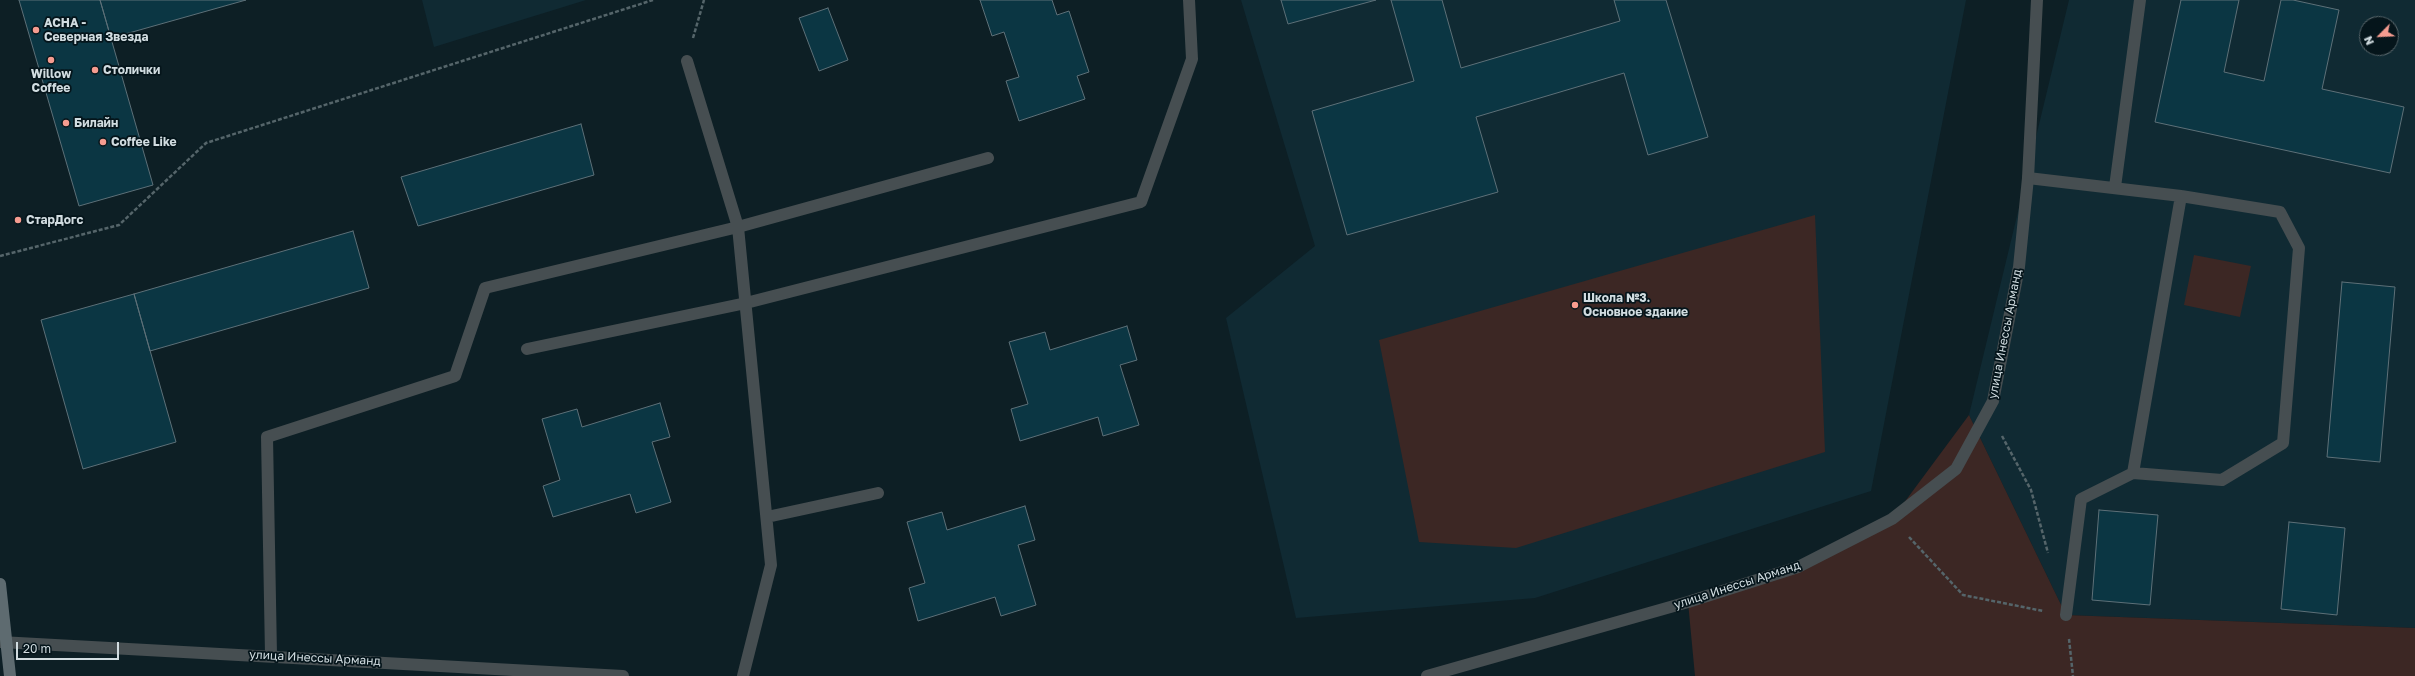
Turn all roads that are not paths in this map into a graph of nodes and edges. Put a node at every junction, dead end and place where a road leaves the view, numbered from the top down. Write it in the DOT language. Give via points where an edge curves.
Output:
graph roads {
  1 [pos="1189,0"];
  2 [pos="2140,0"];
  3 [pos="2037,4"];
  4 [pos="687,61"];
  5 [pos="988,158"];
  6 [pos="2028,178"];
  7 [pos="2115,187"];
  8 [pos="2181,196"];
  9 [pos="738,227"];
  10 [pos="746,304"];
  11 [pos="528,349"];
  12 [pos="2133,473"];
  13 [pos="878,493"];
  14 [pos="767,517"];
  15 [pos="0,584"];
  16 [pos="2066,615"];
  17 [pos="3,642"];
  18 [pos="271,655"];
  19 [pos="10,676"];
  20 [pos="623,676"];
  21 [pos="743,676"];
  22 [pos="1426,676"];
  1 -- 10 [label="street" via="1192,59 1140,202"];
  2 -- 7 [label="street"];
  3 -- 6 [label="street, улица Инессы Арманд"];
  4 -- 9 [label="street"];
  5 -- 9 [label="street"];
  6 -- 7 [label="street"];
  6 -- 22 [label="street, улица Инессы Арманд" via="2019,267 1993,401 1956,469 1892,519 1798,567 1688,602"];
  7 -- 8 [label="street"];
  8 -- 12 [label="street"];
  8 -- 12 [label="street" via="2280,212 2299,248 2283,443 2222,480"];
  9 -- 10 [label="street"];
  9 -- 18 [label="street" via="485,288 455,376 267,437"];
  10 -- 11 [label="street"];
  10 -- 14 [label="street"];
  12 -- 16 [label="street" via="2081,499"];
  13 -- 14 [label="street"];
  14 -- 21 [label="street" via="771,565"];
  15 -- 17 [label="main road"];
  17 -- 18 [label="street, улица Инессы Арманд"];
  17 -- 19 [label="main road"];
  18 -- 20 [label="street, улица Инессы Арманд"];
}
